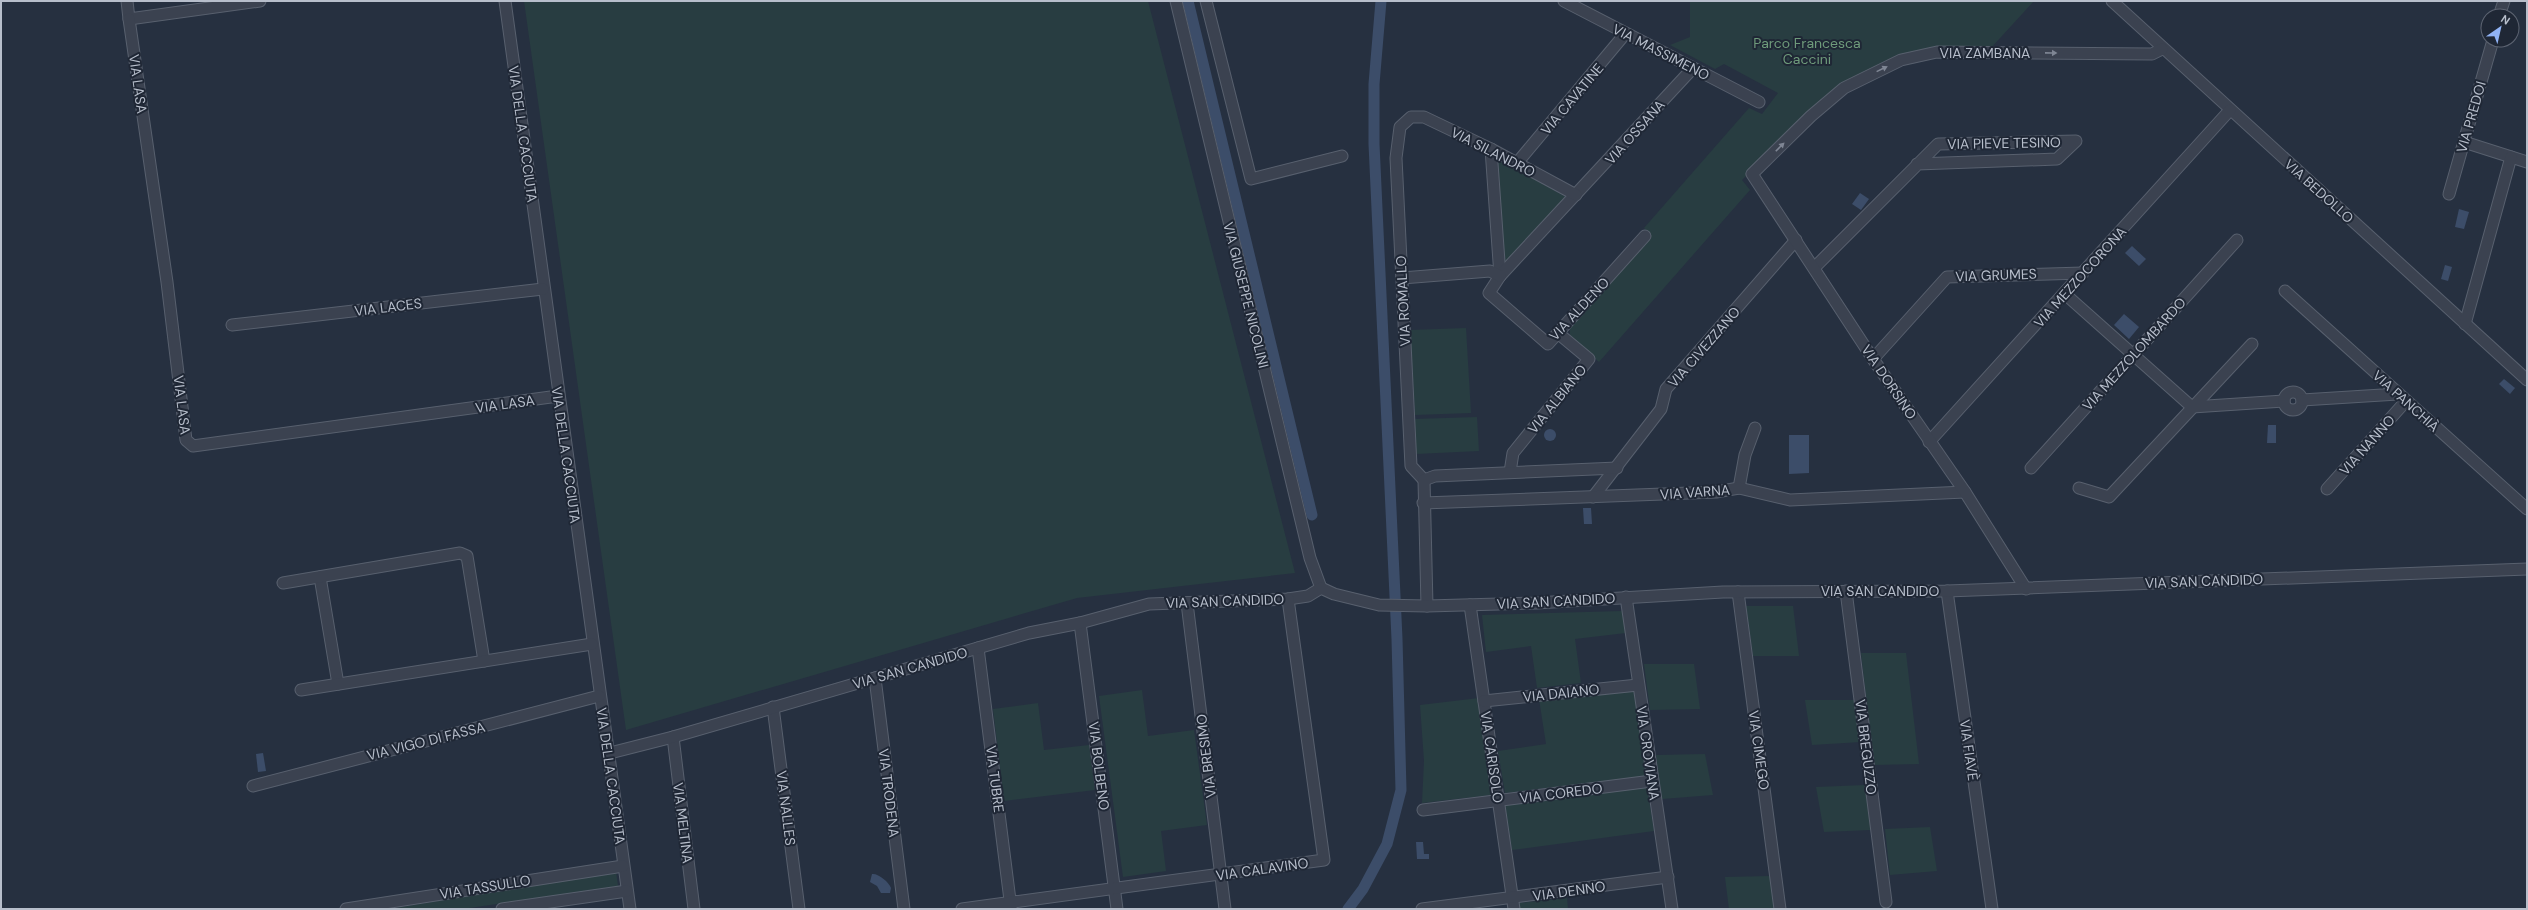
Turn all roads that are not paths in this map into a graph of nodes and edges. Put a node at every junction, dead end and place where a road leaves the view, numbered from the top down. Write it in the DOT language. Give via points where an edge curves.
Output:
graph roads {
  1 [pos="127,1"];
  2 [pos="260,1"];
  3 [pos="505,1"];
  4 [pos="1176,1"];
  5 [pos="1206,1"];
  6 [pos="1564,1"];
  7 [pos="2112,1"];
  8 [pos="216,4"];
  9 [pos="1578,4"];
  10 [pos="129,19"];
  11 [pos="1625,34"];
  12 [pos="2491,48"];
  13 [pos="2162,49"];
  14 [pos="1693,68"];
  15 [pos="1759,102"];
  16 [pos="2230,110"];
  17 [pos="1407,119"];
  18 [pos="2464,142"];
  19 [pos="1491,149"];
  20 [pos="1342,156"];
  21 [pos="2511,157"];
  22 [pos="2527,162"];
  23 [pos="1517,163"];
  24 [pos="1917,164"];
  25 [pos="1752,174"];
  26 [pos="2449,194"];
  27 [pos="1576,196"];
  28 [pos="1645,236"];
  29 [pos="1796,240"];
  30 [pos="2237,240"];
  31 [pos="1814,268"];
  32 [pos="2083,272"];
  33 [pos="1500,276"];
  34 [pos="1402,278"];
  35 [pos="544,290"];
  36 [pos="2285,291"];
  37 [pos="2065,294"];
  38 [pos="2465,324"];
  39 [pos="232,325"];
  40 [pos="1559,334"];
  41 [pos="2252,344"];
  42 [pos="2133,356"];
  43 [pos="1873,359"];
  44 [pos="2527,380"];
  45 [pos="2398,394"];
  46 [pos="558,396"];
  47 [pos="2406,401"];
  48 [pos="2192,407"];
  49 [pos="1755,428"];
  50 [pos="1929,442"];
  51 [pos="1616,468"];
  52 [pos="2031,468"];
  53 [pos="1510,472"];
  54 [pos="1424,480"];
  55 [pos="1740,488"];
  56 [pos="2079,488"];
  57 [pos="2327,489"];
  58 [pos="1965,492"];
  59 [pos="1593,497"];
  60 [pos="1423,503"];
  61 [pos="2527,509"];
  62 [pos="2527,569"];
  63 [pos="320,577"];
  64 [pos="282,583"];
  65 [pos="1321,588"];
  66 [pos="2026,589"];
  67 [pos="1846,591"];
  68 [pos="1947,591"];
  69 [pos="1738,592"];
  70 [pos="1626,597"];
  71 [pos="1288,598"];
  72 [pos="1187,603"];
  73 [pos="1470,605"];
  74 [pos="1427,606"];
  75 [pos="1080,623"];
  76 [pos="592,644"];
  77 [pos="978,648"];
  78 [pos="484,661"];
  79 [pos="874,678"];
  80 [pos="338,684"];
  81 [pos="1638,685"];
  82 [pos="301,690"];
  83 [pos="599,696"];
  84 [pos="1484,701"];
  85 [pos="773,707"];
  86 [pos="673,737"];
  87 [pos="610,753"];
  88 [pos="1652,781"];
  89 [pos="253,786"];
  90 [pos="1498,801"];
  91 [pos="1423,810"];
  92 [pos="623,866"];
  93 [pos="1220,874"];
  94 [pos="1668,877"];
  95 [pos="1114,888"];
  96 [pos="627,891"];
  97 [pos="1886,902"];
  98 [pos="1513,904"];
  99 [pos="1011,906"];
  100 [pos="346,909"];
  101 [pos="502,909"];
  102 [pos="630,909"];
  103 [pos="694,909"];
  104 [pos="799,909"];
  105 [pos="904,909"];
  106 [pos="962,909"];
  107 [pos="1117,909"];
  108 [pos="1225,909"];
  109 [pos="1422,909"];
  110 [pos="1672,909"];
  111 [pos="1780,909"];
  112 [pos="1992,909"];
  1 -- 10 [label="street"];
  2 -- 8 [label="street"];
  3 -- 35 [label="street, VIA DELLA CACCIUTA"];
  4 -- 65 [label="street, VIA GIUSEPPE NICOLINI" via="1310,558"];
  5 -- 20 [label="street" via="1251,179"];
  6 -- 9 [label="street, VIA MASSIMENO"];
  7 -- 13 [label="street, VIA BEDOLLO"];
  8 -- 10 [label="street"];
  9 -- 11 [label="street, VIA MASSIMENO"];
  10 -- 46 [label="street, VIA LASA" via="167,282 186,440 189,444 200,445"];
  11 -- 14 [label="street, VIA MASSIMENO"];
  11 -- 23 [label="street, VIA CAVATINE"];
  12 -- 18 [label="street, VIA PREDOI"];
  13 -- 16 [label="street, VIA BEDOLLO"];
  25 -- 13 [label="street, VIA ZAMBANA, one-way" via="1811,116 1844,88 1901,60 1937,52 2152,54"];
  14 -- 15 [label="street, VIA MASSIMENO"];
  14 -- 27 [label="street, VIA OSSANA"];
  16 -- 32 [label="street, VIA MEZZOCORONA"];
  16 -- 38 [label="street, VIA BEDOLLO"];
  17 -- 19 [label="street, VIA SILANDRO" via="1415,116 1424,117"];
  17 -- 34 [label="street, VIA ROMALLO" via="1400,127 1396,158"];
  18 -- 21 [label="street"];
  18 -- 26 [label="street, VIA PREDOI"];
  19 -- 23 [label="street, VIA SILANDRO"];
  19 -- 33 [label="street"];
  21 -- 22 [label="street"];
  21 -- 38 [label="street"];
  23 -- 27 [label="street, VIA SILANDRO"];
  24 -- 24 [label="street, VIA PIEVE TESINO" via="2057,159 2076,141 1938,144"];
  24 -- 31 [label="street, VIA PIEVE TESINO"];
  25 -- 29 [label="street, VIA DORSINO"];
  27 -- 33 [label="street, VIA OSSANA"];
  28 -- 40 [label="street, VIA ALDENO"];
  29 -- 31 [label="street, VIA DORSINO"];
  29 -- 51 [label="street, VIA CIVEZZANO" via="1666,389 1661,409"];
  30 -- 42 [label="street, VIA MEZZOLOMBARDO"];
  31 -- 43 [label="street, VIA DORSINO"];
  32 -- 37 [label="street, VIA MEZZOCORONA"];
  32 -- 43 [label="street, VIA GRUMES" via="1947,277"];
  33 -- 34 [label="street" via="1490,271"];
  33 -- 40 [label="street, VIA ALDENO" via="1489,292 1548,344"];
  34 -- 54 [label="street, VIA ROMALLO" via="1411,466"];
  35 -- 39 [label="street, VIA LACES"];
  35 -- 46 [label="street, VIA DELLA CACCIUTA"];
  36 -- 45 [label="street, VIA PANCHIÀ"];
  37 -- 42 [label="street"];
  37 -- 50 [label="street, VIA MEZZOCORONA"];
  38 -- 44 [label="street, VIA BEDOLLO"];
  40 -- 53 [label="street, VIA ALBIANO" via="1589,359 1513,453"];
  41 -- 48 [label="street"];
  42 -- 48 [label="street"];
  42 -- 52 [label="street, VIA MEZZOLOMBARDO"];
  43 -- 50 [label="street, VIA DORSINO"];
  45 -- 47 [label="street, VIA PANCHIÀ"];
  45 -- 48 [label="street" via="2302,400 2299,395 2291,393 2284,401"];
  46 -- 76 [label="street, VIA DELLA CACCIUTA"];
  47 -- 57 [label="street, VIA NANNO"];
  47 -- 61 [label="street, VIA PANCHIÀ"];
  48 -- 56 [label="street" via="2109,497"];
  49 -- 55 [label="street" via="1745,455"];
  50 -- 58 [label="street, VIA DORSINO"];
  51 -- 53 [label="street"];
  51 -- 59 [label="street, VIA CIVEZZANO"];
  53 -- 54 [label="street" via="1435,476"];
  54 -- 60 [label="street"];
  55 -- 58 [label="street, VIA VARNA" via="1790,500"];
  55 -- 59 [label="street, VIA VARNA" via="1716,492"];
  58 -- 66 [label="street, VIA DORSINO"];
  59 -- 60 [label="street, VIA VARNA"];
  60 -- 74 [label="street"];
  62 -- 66 [label="street, VIA SAN CANDIDO"];
  63 -- 64 [label="street"];
  63 -- 78 [label="street" via="465,554"];
  63 -- 80 [label="street"];
  65 -- 71 [label="street, VIA SAN CANDIDO" via="1308,596"];
  65 -- 74 [label="street, VIA SAN CANDIDO" via="1334,594 1379,605"];
  66 -- 68 [label="street, VIA SAN CANDIDO"];
  67 -- 68 [label="street, VIA SAN CANDIDO"];
  67 -- 69 [label="street, VIA SAN CANDIDO"];
  67 -- 97 [label="street, VIA BREGUZZO"];
  68 -- 112 [label="street, VIA FIAVÈ"];
  69 -- 70 [label="street, VIA SAN CANDIDO"];
  69 -- 111 [label="street, VIA CIMEGO"];
  70 -- 73 [label="street, VIA SAN CANDIDO"];
  70 -- 81 [label="street, VIA CROVIANA"];
  71 -- 72 [label="street, VIA SAN CANDIDO"];
  71 -- 93 [label="street, VIA CALAVINO" via="1324,860"];
  72 -- 75 [label="street, VIA SAN CANDIDO" via="1149,604"];
  72 -- 93 [label="street, VIA BRESIMO"];
  73 -- 74 [label="street, VIA SAN CANDIDO"];
  73 -- 84 [label="street, VIA CARISOLO"];
  75 -- 77 [label="street, VIA SAN CANDIDO"];
  75 -- 95 [label="street, VIA BOLBENO"];
  76 -- 78 [label="street"];
  76 -- 83 [label="street, VIA DELLA CACCIUTA"];
  77 -- 79 [label="street, VIA SAN CANDIDO"];
  77 -- 99 [label="street, VIA TUBRE"];
  78 -- 80 [label="street"];
  79 -- 85 [label="street, VIA SAN CANDIDO"];
  79 -- 105 [label="street, VIA TRODENA"];
  80 -- 82 [label="street"];
  81 -- 84 [label="street, VIA DAIANO"];
  81 -- 88 [label="street, VIA CROVIANA"];
  83 -- 87 [label="street, VIA DELLA CACCIUTA"];
  83 -- 89 [label="street, VIA VIGO DI FASSA"];
  84 -- 90 [label="street, VIA CARISOLO"];
  85 -- 86 [label="street, VIA SAN CANDIDO"];
  85 -- 104 [label="street, VIA NALLES"];
  86 -- 87 [label="street, VIA SAN CANDIDO"];
  86 -- 103 [label="street, VIA MELTINA"];
  87 -- 92 [label="street, VIA DELLA CACCIUTA"];
  88 -- 90 [label="street, VIA COREDO"];
  88 -- 94 [label="street, VIA CROVIANA"];
  90 -- 91 [label="street, VIA COREDO"];
  90 -- 98 [label="street, VIA CARISOLO"];
  92 -- 96 [label="street, VIA DELLA CACCIUTA"];
  92 -- 100 [label="street, VIA TASSULLO"];
  93 -- 95 [label="street, VIA CALAVINO"];
  93 -- 108 [label="street, VIA BRESIMO"];
  94 -- 98 [label="street, VIA DENNO"];
  94 -- 110 [label="street, VIA CROVIANA"];
  95 -- 99 [label="street, VIA CALAVINO"];
  95 -- 107 [label="street, VIA BOLBENO"];
  96 -- 101 [label="street"];
  96 -- 102 [label="street, VIA DELLA CACCIUTA"];
  98 -- 109 [label="street, VIA DENNO"];
  99 -- 106 [label="street, VIA CALAVINO"];
}
